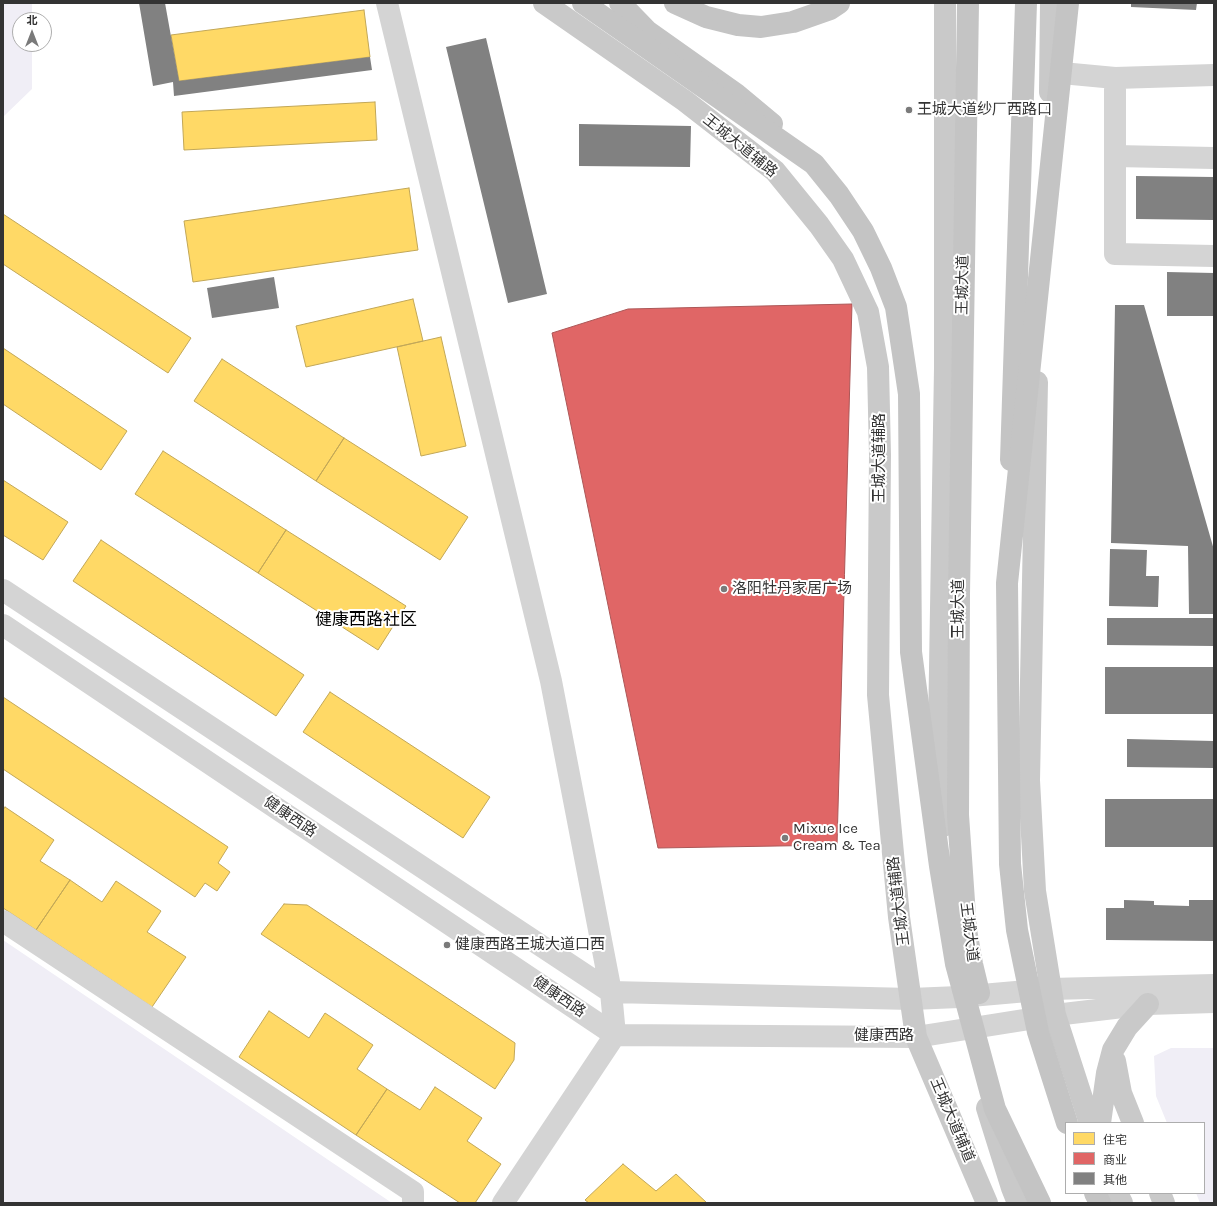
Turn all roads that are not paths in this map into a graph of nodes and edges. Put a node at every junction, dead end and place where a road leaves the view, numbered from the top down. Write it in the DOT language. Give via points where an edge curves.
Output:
graph roads {
  1 [pos="387,3"];
  2 [pos="544,3"];
  3 [pos="583,3"];
  4 [pos="620,3"];
  5 [pos="675,3"];
  6 [pos="839,3"];
  7 [pos="945,3"];
  8 [pos="968,3"];
  9 [pos="1016,3"];
  10 [pos="1026,3"];
  11 [pos="1051,3"];
  12 [pos="1068,3"];
  13 [pos="569,9"];
  14 [pos="1051,72"];
  15 [pos="1214,75"];
  16 [pos="1115,78"];
  17 [pos="1115,156"];
  18 [pos="1214,158"];
  19 [pos="814,164"];
  20 [pos="1214,256"];
  21 [pos="1007,583"];
  22 [pos="3,590"];
  23 [pos="3,625"];
  24 [pos="3,921"];
  25 [pos="1214,985"];
  26 [pos="1050,989"];
  27 [pos="611,992"];
  28 [pos="958,997"];
  29 [pos="911,999"];
  30 [pos="1214,1002"];
  31 [pos="1148,1004"];
  32 [pos="1055,1015"];
  33 [pos="964,1029"];
  34 [pos="615,1035"];
  35 [pos="916,1037"];
  36 [pos="1113,1050"];
  37 [pos="1067,1122"];
  38 [pos="1090,1122"];
  39 [pos="1100,1122"];
  40 [pos="1133,1122"];
  41 [pos="1096,1194"];
  42 [pos="1118,1194"];
  43 [pos="413,1203"];
  44 [pos="503,1203"];
  45 [pos="987,1203"];
  46 [pos="1018,1203"];
  47 [pos="1040,1203"];
  48 [pos="1044,1203"];
  49 [pos="1100,1203"];
  50 [pos="1122,1203"];
  1 -- 27 [label="street" via="551,681"];
  2 -- 13 [label="main road, 王城大道辅路"];
  3 -- 19 [label="highway, bridge"];
  4 -- 19 [label="highway, bridge" via="647,31 736,94 786,135"];
  5 -- 6 [label="highway" via="706,17 738,25 761,27 793,22 830,9"];
  7 -- 28 [label="main road" via="945,368 939,729 943,838"];
  8 -- 48 [label="highway, 王城大道, bridge" via="958,815 966,930 972,964 1009,1109"];
  9 -- 21 [label="highway, bridge"];
  10 -- 21 [label="highway, bridge"];
  11 -- 14 [label="main road"];
  12 -- 21 [label="highway, bridge"];
  13 -- 29 [label="main road, 王城大道辅路" via="775,171 844,259 868,312 878,367 878,695 899,909"];
  14 -- 16 [label="street"];
  14 -- 26 [label="main road" via="1037,367 1029,780 1035,891"];
  15 -- 16 [label="street"];
  16 -- 17 [label="street"];
  17 -- 18 [label="street"];
  17 -- 20 [label="street" via="1115,254"];
  19 -- 47 [label="highway, bridge" via="863,231 896,307 909,394 910,652 956,964 995,1109"];
  21 -- 37 [label="highway, bridge" via="1010,864 1017,930 1038,1032"];
  22 -- 27 [label="street, 健康西路"];
  23 -- 34 [label="street, 健康西路"];
  24 -- 43 [label="street" via="413,1192"];
  25 -- 26 [label="street"];
  26 -- 28 [label="street"];
  26 -- 32 [label="main road"];
  27 -- 29 [label="street"];
  27 -- 34 [label="street"];
  28 -- 29 [label="street"];
  28 -- 33 [label="main road"];
  29 -- 35 [label="main road, 王城大道辅路"];
  30 -- 31 [label="street, 健康西路"];
  31 -- 32 [label="street, 健康西路"];
  31 -- 36 [label="main road" via="1127,1027"];
  32 -- 33 [label="street, 健康西路"];
  32 -- 38 [label="main road"];
  33 -- 35 [label="street, 健康西路"];
  33 -- 46 [label="main road"];
  34 -- 35 [label="street, 健康西路"];
  34 -- 44 [label="street"];
  35 -- 45 [label="main road, 王城大道辅道"];
  36 -- 39 [label="main road"];
  36 -- 40 [label="main road" via="1121,1093"];
  41 -- 49 [label="highway"];
  42 -- 50 [label="main road"];
}
